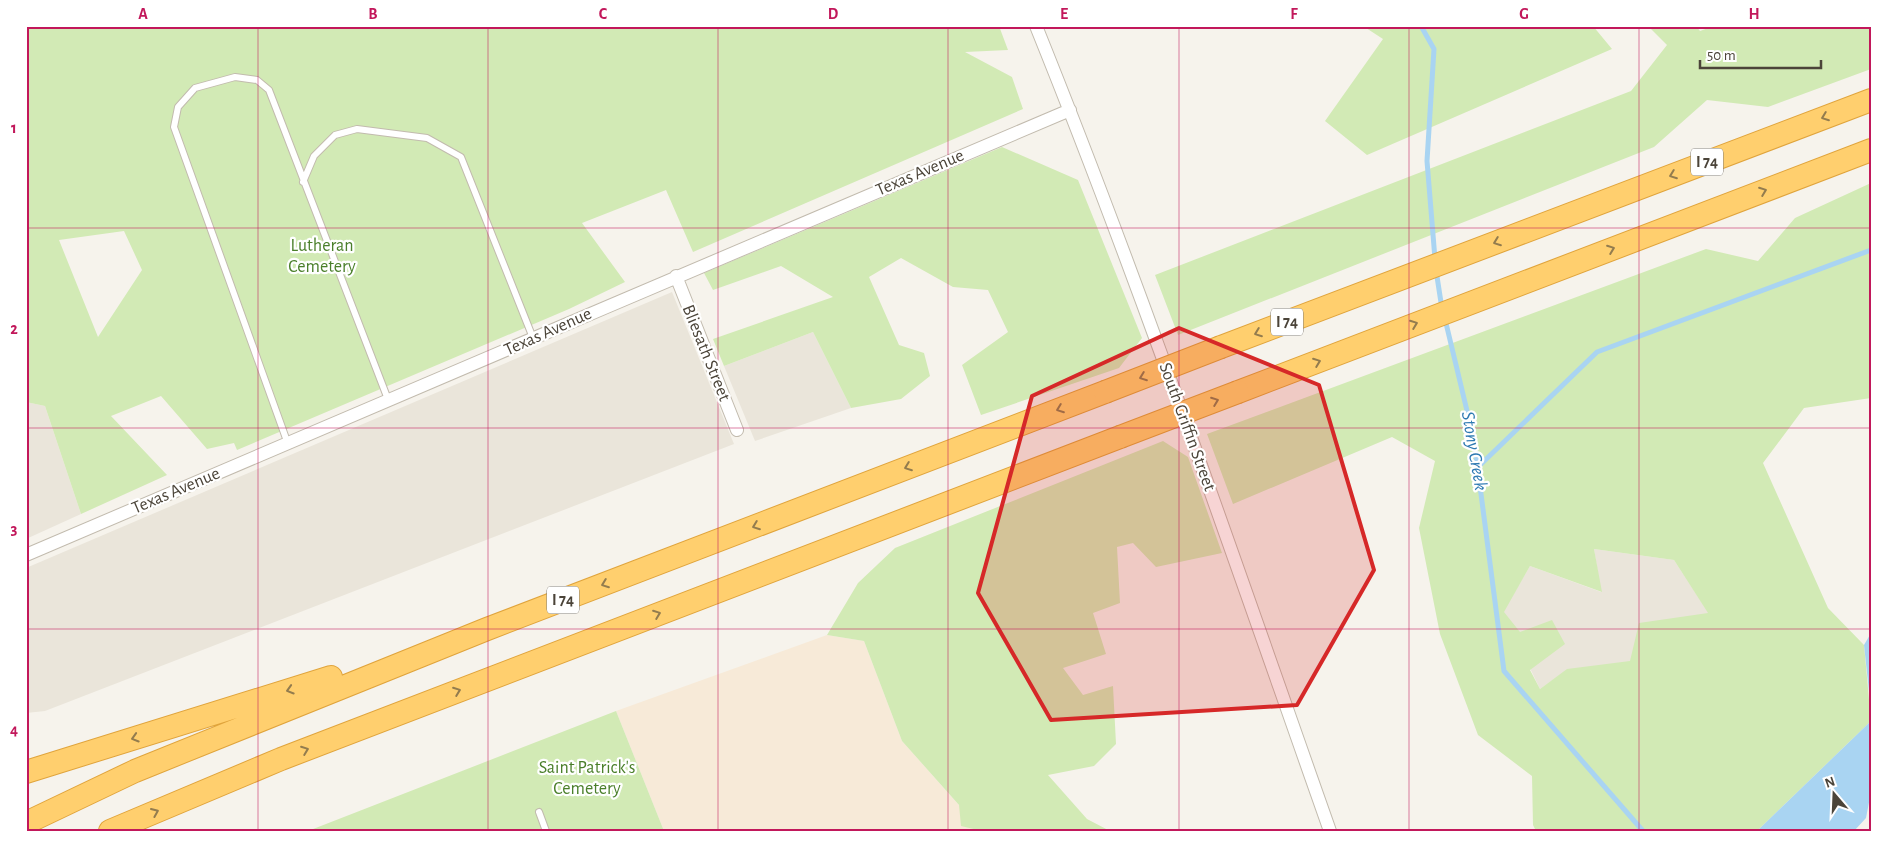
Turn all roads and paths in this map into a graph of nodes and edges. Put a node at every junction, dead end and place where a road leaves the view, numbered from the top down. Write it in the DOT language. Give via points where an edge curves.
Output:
graph roads {
  1 [pos="1036,26"];
  2 [pos="1871,100"];
  3 [pos="1070,110"];
  4 [pos="1871,150"];
  5 [pos="303,182"];
  6 [pos="676,276"];
  7 [pos="533,338"];
  8 [pos="389,402"];
  9 [pos="737,430"];
  10 [pos="288,444"];
  11 [pos="26,555"];
  12 [pos="487,629"];
  13 [pos="26,772"];
  14 [pos="539,812"];
  15 [pos="26,823"];
  16 [pos="110,831"];
  17 [pos="546,831"];
  18 [pos="1330,831"];
  1 -- 3 [label="street, South Griffin Street"];
  2 -- 12 [label="highway, I 74, one-way, bridge"];
  3 -- 6 [label="street, Texas Avenue"];
  3 -- 18 [label="street, South Griffin Street" via="1174,391"];
  16 -- 4 [label="highway, one-way, bridge" via="281,759"];
  5 -- 7 [label="lane" via="314,156 335,135 357,129 426,138 461,157"];
  5 -- 8 [label="lane"];
  5 -- 10 [label="lane" via="269,90 258,80 235,77 195,88 178,107 174,127"];
  6 -- 7 [label="street, Texas Avenue"];
  6 -- 9 [label="street, Bliesath Street"];
  7 -- 8 [label="street, Texas Avenue"];
  8 -- 10 [label="street, Texas Avenue"];
  10 -- 11 [label="street, Texas Avenue"];
  12 -- 13 [label="highway, one-way"];
  12 -- 15 [label="highway, I 74" via="135,771"];
  14 -- 17 [label="lane"];
}
